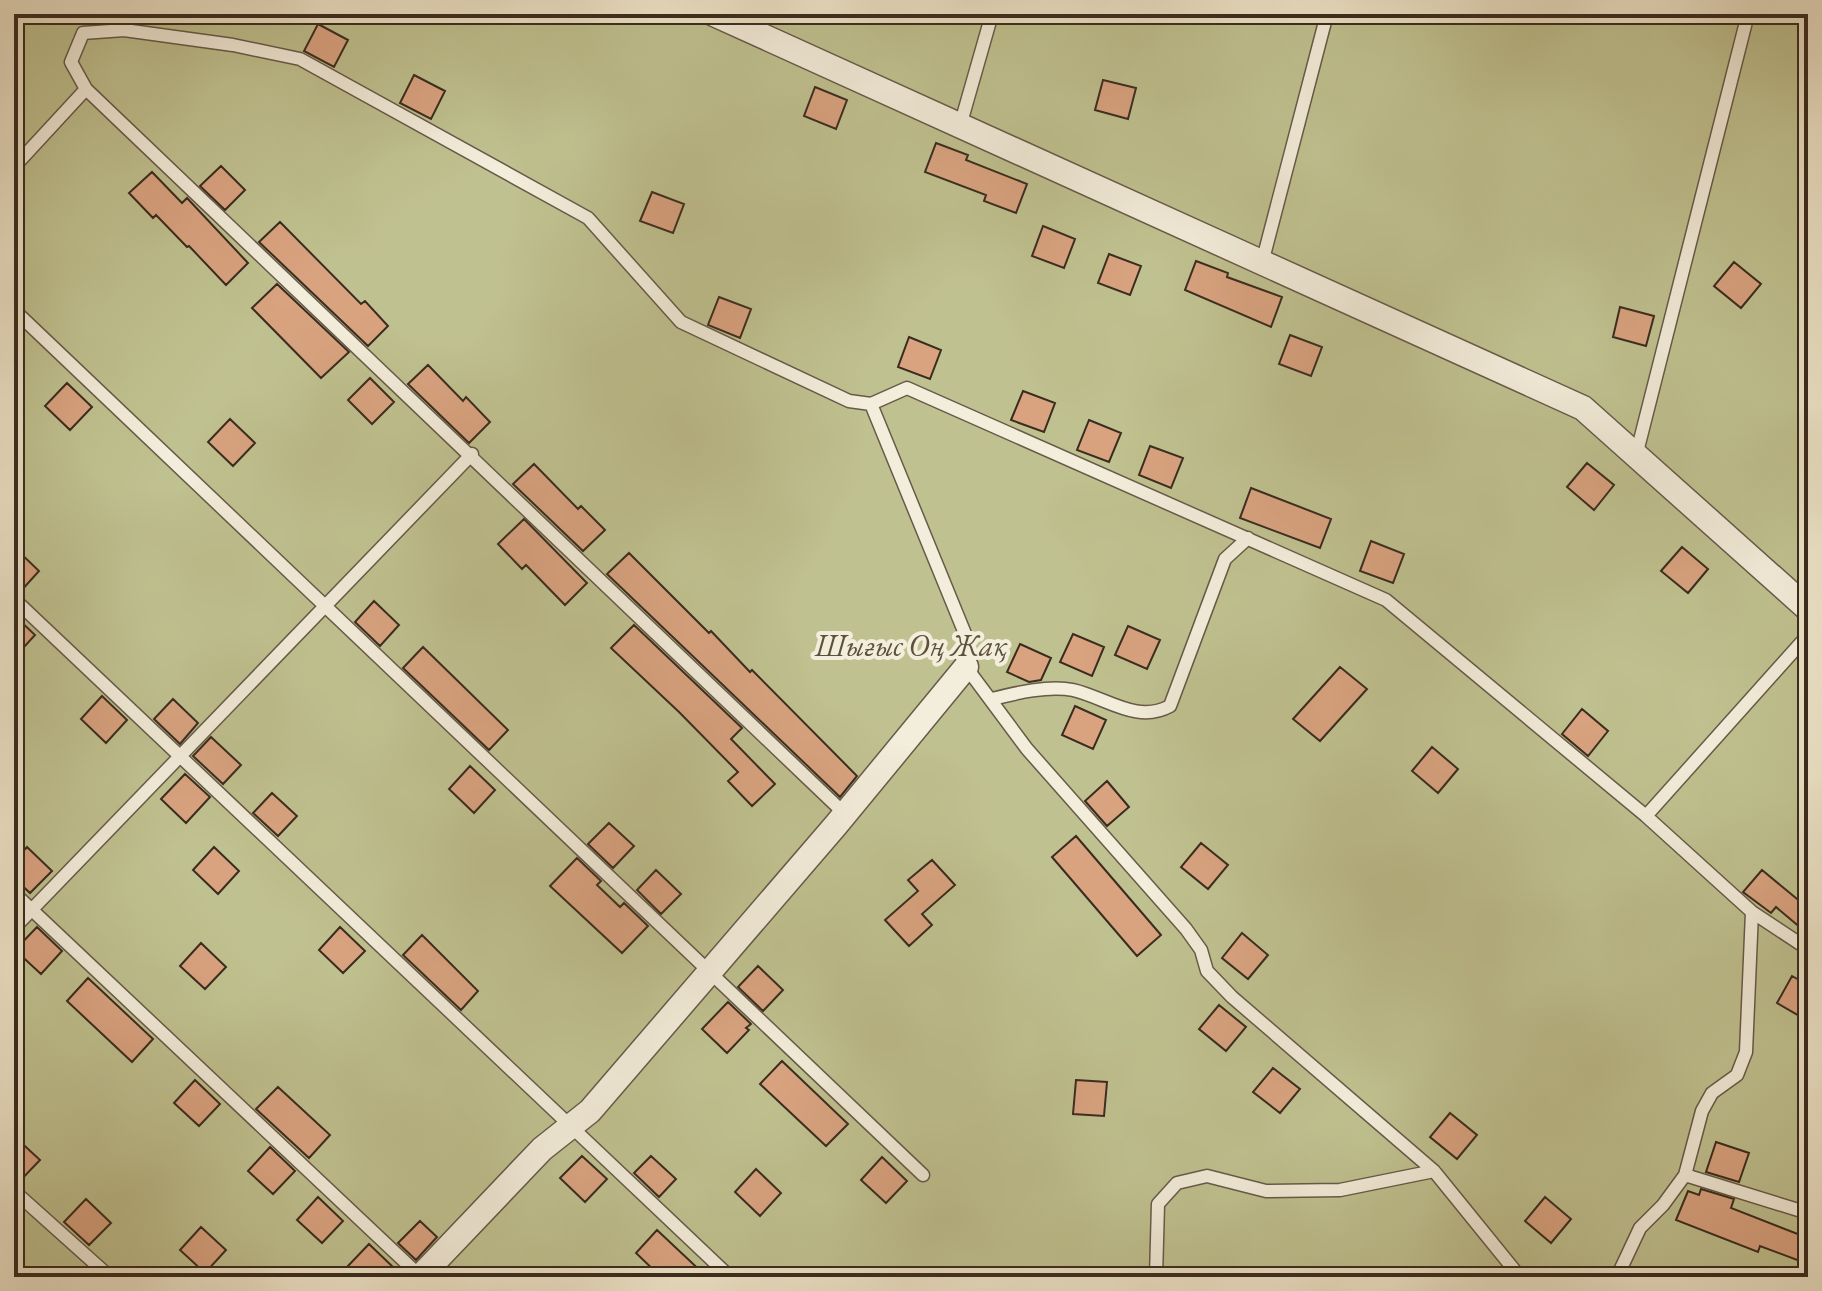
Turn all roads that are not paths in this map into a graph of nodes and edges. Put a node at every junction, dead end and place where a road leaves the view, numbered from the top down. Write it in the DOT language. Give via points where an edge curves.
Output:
graph roads {
  1 [pos="714,14"];
  2 [pos="992,14"];
  3 [pos="1327,14"];
  4 [pos="1748,14"];
  5 [pos="762,24"];
  6 [pos="86,89"];
  7 [pos="960,126"];
  8 [pos="14,167"];
  9 [pos="1262,263"];
  10 [pos="14,310"];
  11 [pos="871,404"];
  12 [pos="472,454"];
  13 [pos="1636,456"];
  14 [pos="1248,538"];
  15 [pos="14,599"];
  16 [pos="327,606"];
  17 [pos="1808,609"];
  18 [pos="1808,635"];
  19 [pos="966,667"];
  20 [pos="992,699"];
  21 [pos="181,757"];
  22 [pos="845,814"];
  23 [pos="1646,816"];
  24 [pos="14,893"];
  25 [pos="31,910"];
  26 [pos="1752,912"];
  27 [pos="14,928"];
  28 [pos="1808,949"];
  29 [pos="709,970"];
  30 [pos="571,1126"];
  31 [pos="1434,1171"];
  32 [pos="923,1175"];
  33 [pos="1685,1175"];
  34 [pos="14,1191"];
  35 [pos="1808,1213"];
  36 [pos="110,1277"];
  37 [pos="420,1277"];
  38 [pos="730,1277"];
  39 [pos="1156,1277"];
  40 [pos="1520,1277"];
  41 [pos="1617,1277"];
  1 -- 5 [label="street"];
  2 -- 7 [label="lane"];
  3 -- 9 [label="lane"];
  4 -- 13 [label="lane"];
  5 -- 7 [label="street"];
  6 -- 8 [label="lane"];
  6 -- 11 [label="lane" via="71,62 83,33 124,30 300,59 588,218 681,322 849,401"];
  6 -- 12 [label="lane"];
  7 -- 9 [label="street"];
  9 -- 13 [label="street" via="1583,408"];
  10 -- 16 [label="lane"];
  11 -- 14 [label="lane" via="907,388"];
  11 -- 19 [label="lane" via="968,641"];
  12 -- 16 [label="lane"];
  12 -- 22 [label="lane"];
  13 -- 17 [label="street"];
  14 -- 20 [label="lane" via="1225,559 1170,706 1141,714 1072,690"];
  14 -- 23 [label="lane" via="1386,600"];
  15 -- 21 [label="lane"];
  16 -- 21 [label="lane"];
  16 -- 29 [label="lane"];
  18 -- 23 [label="lane"];
  19 -- 20 [label="lane"];
  19 -- 22 [label="street"];
  20 -- 31 [label="lane" via="1027,749 1186,929 1201,950 1207,971"];
  21 -- 25 [label="lane"];
  21 -- 30 [label="lane"];
  22 -- 29 [label="street"];
  23 -- 26 [label="lane"];
  24 -- 25 [label="lane"];
  25 -- 27 [label="lane"];
  25 -- 37 [label="lane"];
  26 -- 28 [label="lane"];
  26 -- 33 [label="lane" via="1746,1052 1737,1075 1712,1093 1702,1111"];
  29 -- 30 [label="street" via="590,1111"];
  29 -- 32 [label="lane"];
  30 -- 37 [label="street" via="542,1149"];
  30 -- 38 [label="lane"];
  31 -- 39 [label="lane" via="1340,1190 1266,1191 1207,1176 1177,1183 1158,1204"];
  31 -- 40 [label="lane"];
  33 -- 35 [label="lane"];
  33 -- 41 [label="lane" via="1640,1228"];
  34 -- 36 [label="lane"];
}
